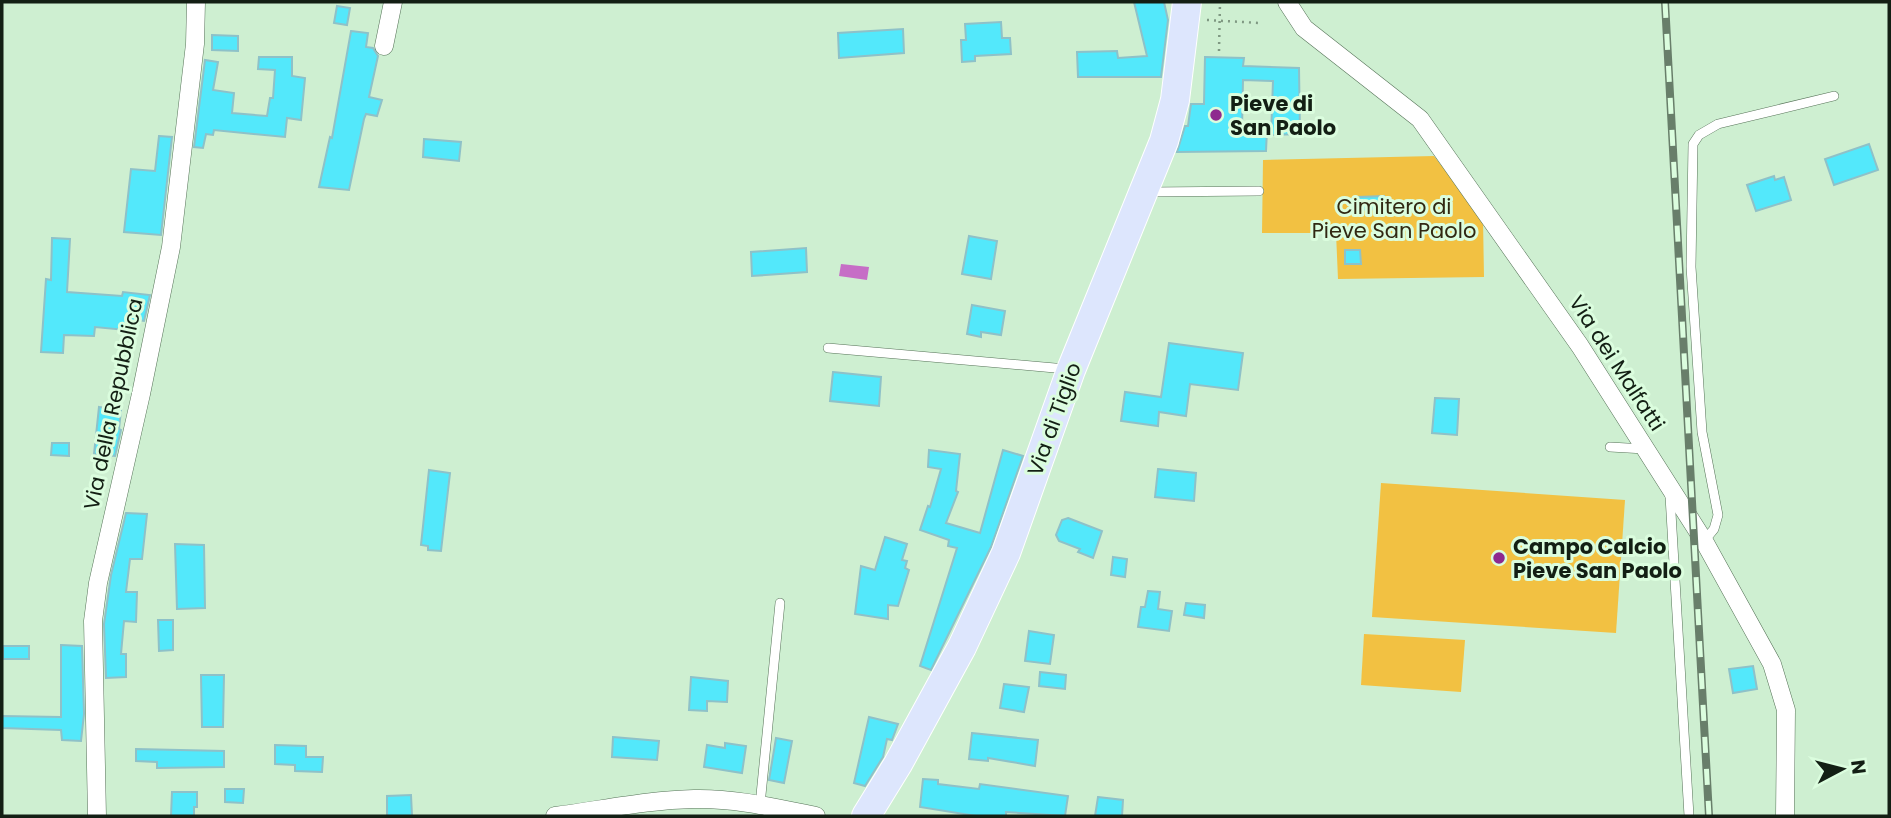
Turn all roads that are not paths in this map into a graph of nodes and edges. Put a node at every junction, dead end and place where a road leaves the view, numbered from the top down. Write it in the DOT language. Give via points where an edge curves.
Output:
graph roads {
  1 [pos="195,2"];
  2 [pos="393,2"];
  3 [pos="1287,2"];
  4 [pos="1186,10"];
  5 [pos="384,46"];
  6 [pos="1834,96"];
  7 [pos="1259,191"];
  8 [pos="1144,192"];
  9 [pos="828,348"];
  10 [pos="1071,370"];
  11 [pos="1610,447"];
  12 [pos="1646,449"];
  13 [pos="1670,487"];
  14 [pos="1704,541"];
  15 [pos="780,603"];
  16 [pos="760,805"];
  17 [pos="97,816"];
  18 [pos="555,816"];
  19 [pos="816,816"];
  20 [pos="866,816"];
  21 [pos="1689,816"];
  22 [pos="1784,816"];
  1 -- 17 [label="street, Via della Repubblica" via="195,44 171,247 93,621"];
  2 -- 5 [label="street"];
  3 -- 12 [label="street, Via dei Malfatti" via="1304,28 1420,119 1580,346"];
  4 -- 8 [label="main road, Via di Tiglio" via="1175,100"];
  6 -- 14 [label="lane" via="1718,124 1693,144 1691,267 1702,432 1718,515"];
  7 -- 8 [label="lane"];
  8 -- 10 [label="main road, Via di Tiglio"];
  9 -- 10 [label="lane"];
  10 -- 20 [label="main road, Via di Tiglio" via="1006,553 962,647"];
  11 -- 12 [label="lane"];
  12 -- 13 [label="street, Via dei Malfatti"];
  13 -- 14 [label="street, Via dei Malfatti"];
  13 -- 21 [label="lane"];
  14 -- 22 [label="street, Via dei Malfatti" via="1772,664 1786,710"];
  15 -- 16 [label="lane"];
  16 -- 18 [label="street" via="696,799 639,802"];
  16 -- 19 [label="street"];
}
